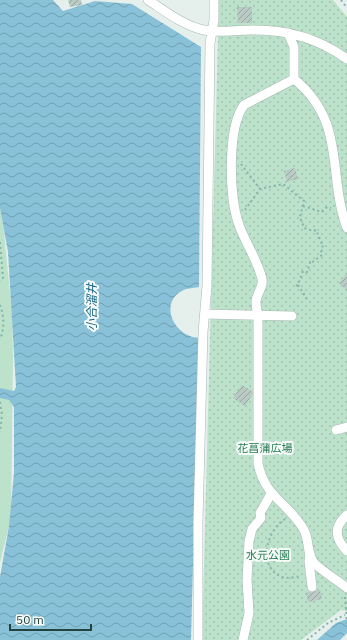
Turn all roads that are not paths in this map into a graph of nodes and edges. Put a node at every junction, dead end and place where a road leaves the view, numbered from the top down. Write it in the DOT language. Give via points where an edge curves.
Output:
graph roads {
  1 [pos="148,0"];
  2 [pos="214,0"];
  3 [pos="212,31"];
  4 [pos="288,33"];
  5 [pos="347,59"];
  6 [pos="294,79"];
  7 [pos="347,228"];
  8 [pos="205,314"];
  9 [pos="258,314"];
  10 [pos="292,316"];
  11 [pos="347,427"];
  12 [pos="336,430"];
  13 [pos="272,494"];
  14 [pos="347,515"];
  15 [pos="347,551"];
  16 [pos="310,556"];
  17 [pos="346,587"];
  18 [pos="312,588"];
  19 [pos="198,640"];
  20 [pos="243,640"];
  1 -- 3 [label="street" via="193,26"];
  2 -- 3 [label="street"];
  3 -- 4 [label="street" via="263,29"];
  3 -- 8 [label="street"];
  4 -- 5 [label="street" via="328,46"];
  4 -- 6 [label="street" via="294,48"];
  6 -- 7 [label="street" via="316,103 330,130 340,201"];
  6 -- 9 [label="street" via="244,105 240,111 233,141 231,178 237,219 262,279 256,302"];
  8 -- 9 [label="street"];
  8 -- 19 [label="street" via="198,522"];
  9 -- 10 [label="street"];
  9 -- 13 [label="street" via="258,463 260,473"];
  11 -- 12 [label="street"];
  13 -- 16 [label="street" via="296,518 304,531"];
  13 -- 20 [label="street" via="260,513 261,518 252,529 249,541 249,613"];
  14 -- 15 [label="street" via="340,521 337,531"];
  16 -- 17 [label="street" via="315,564"];
  16 -- 18 [label="street"];
}
